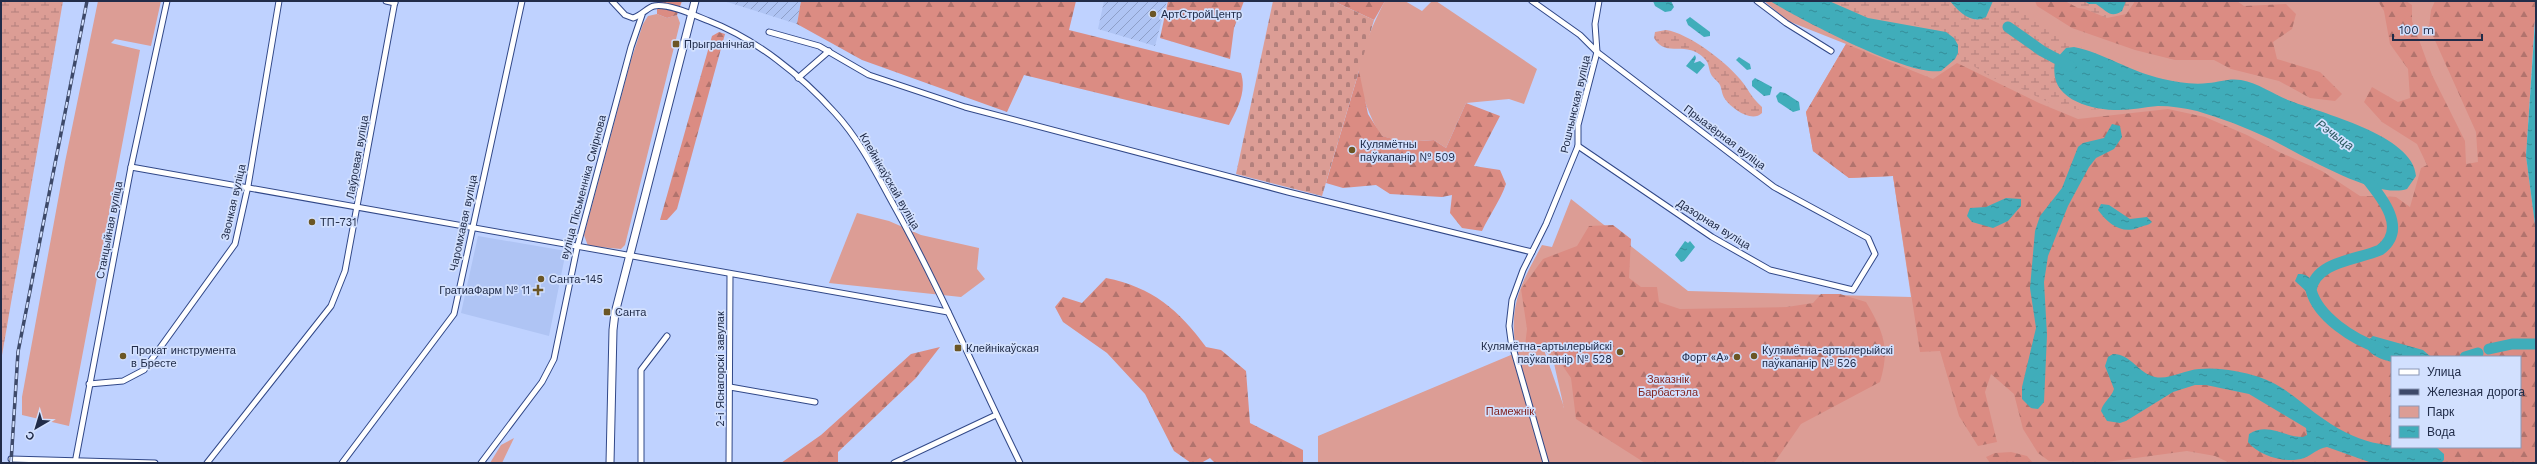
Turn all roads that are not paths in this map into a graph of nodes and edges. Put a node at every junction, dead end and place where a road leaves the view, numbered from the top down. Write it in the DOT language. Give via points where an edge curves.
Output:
graph roads {
  1 [pos="167,1"];
  2 [pos="279,1"];
  3 [pos="386,1"];
  4 [pos="522,1"];
  5 [pos="612,1"];
  6 [pos="695,1"];
  7 [pos="1532,1"];
  8 [pos="1599,1"];
  9 [pos="1756,1"];
  10 [pos="395,2"];
  11 [pos="691,14"];
  12 [pos="642,15"];
  13 [pos="769,32"];
  14 [pos="1831,51"];
  15 [pos="829,52"];
  16 [pos="1597,52"];
  17 [pos="798,78"];
  18 [pos="1578,146"];
  19 [pos="131,167"];
  20 [pos="248,186"];
  21 [pos="358,207"];
  22 [pos="472,228"];
  23 [pos="577,248"];
  24 [pos="1532,252"];
  25 [pos="630,257"];
  26 [pos="730,274"];
  27 [pos="1853,290"];
  28 [pos="948,312"];
  29 [pos="667,336"];
  30 [pos="89,384"];
  31 [pos="730,387"];
  32 [pos="815,402"];
  33 [pos="996,415"];
  34 [pos="11,459"];
  35 [pos="75,462"];
  36 [pos="155,463"];
  37 [pos="207,463"];
  38 [pos="342,463"];
  39 [pos="481,463"];
  40 [pos="610,463"];
  41 [pos="640,463"];
  42 [pos="729,463"];
  43 [pos="894,463"];
  44 [pos="1020,463"];
  45 [pos="1546,463"];
  1 -- 19 [label="street, Станцыйная вуліца"];
  2 -- 20 [label="street, Звонкая вуліца"];
  3 -- 10 [label="street"];
  4 -- 22 [label="street, Чаромхавая вуліца"];
  5 -- 12 [label="street" via="633,18"];
  6 -- 11 [label="main road"];
  7 -- 16 [label="street, Прыазёрная вуліца" via="1580,35"];
  8 -- 16 [label="street, Рошчынская вуліца" via="1595,24"];
  9 -- 14 [label="street"];
  10 -- 21 [label="street, Лаўровая вуліца"];
  11 -- 12 [label="street, Клейнікаўскай вуліца" via="652,6"];
  11 -- 17 [label="street, Клейнікаўскай вуліца" via="733,31"];
  11 -- 25 [label="main road"];
  12 -- 23 [label="street, вуліца Пісьменніка Смірнова"];
  13 -- 15 [label="street" via="819,46"];
  15 -- 17 [label="street"];
  15 -- 24 [label="street" via="869,75 964,107 1280,190"];
  16 -- 18 [label="street, Рошчынская вуліца" via="1578,125"];
  16 -- 27 [label="street, Прыазёрная вуліца" via="1774,187 1868,238 1875,254"];
  17 -- 28 [label="street, Клейнікаўскай вуліца" via="836,113 860,144"];
  18 -- 24 [label="street, Рошчынская вуліца"];
  18 -- 27 [label="street, Дазорная вуліца" via="1712,237 1770,270"];
  19 -- 20 [label="street"];
  19 -- 30 [label="street, Станцыйная вуліца"];
  20 -- 21 [label="street"];
  20 -- 30 [label="street, Звонкая вуліца" via="236,244 144,370 123,381"];
  21 -- 22 [label="street"];
  21 -- 37 [label="street, Лаўровая вуліца" via="345,271 331,306"];
  22 -- 23 [label="street"];
  22 -- 38 [label="street, Чаромхавая вуліца" via="454,314"];
  23 -- 25 [label="street"];
  23 -- 39 [label="street, вуліца Пісьменніка Смірнова" via="554,359 542,382"];
  24 -- 45 [label="street, Рошчынская вуліца" via="1512,300 1509,326 1533,424"];
  25 -- 26 [label="street"];
  25 -- 40 [label="main road" via="613,330"];
  26 -- 28 [label="street"];
  26 -- 31 [label="street, 2-і Яснагорскі завулак"];
  28 -- 33 [label="street, Клейнікаўскай вуліца"];
  29 -- 41 [label="street" via="641,370"];
  30 -- 35 [label="street, Станцыйная вуліца"];
  31 -- 32 [label="street"];
  31 -- 42 [label="street, 2-і Яснагорскі завулак"];
  33 -- 43 [label="street"];
  33 -- 44 [label="street, Клейнікаўскай вуліца"];
  34 -- 35 [label="street"];
  35 -- 36 [label="street"];
}
